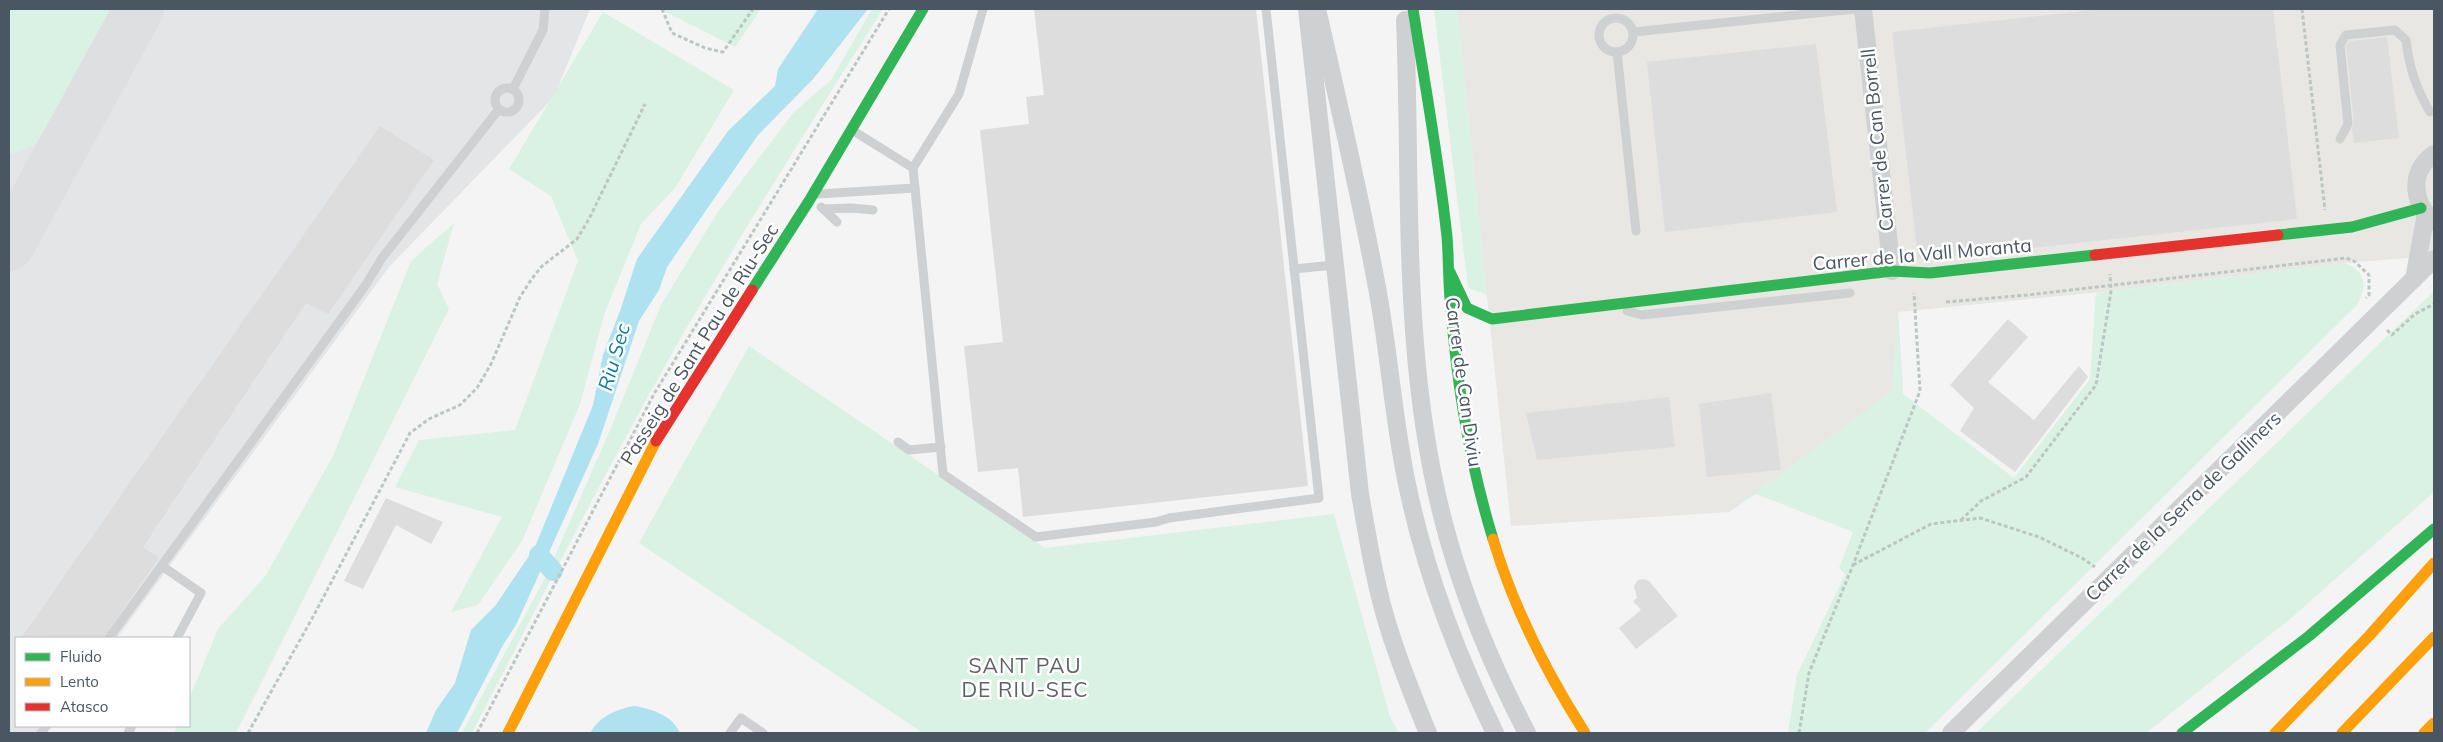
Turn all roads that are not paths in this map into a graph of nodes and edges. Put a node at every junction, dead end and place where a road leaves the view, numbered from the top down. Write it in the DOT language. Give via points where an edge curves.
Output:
graph roads {
  1 [pos="545,9"];
  2 [pos="924,9"];
  3 [pos="983,9"];
  4 [pos="1266,9"];
  5 [pos="1306,9"];
  6 [pos="1317,9"];
  7 [pos="1404,9"];
  8 [pos="1413,9"];
  9 [pos="1854,9"];
  10 [pos="1863,9"];
  11 [pos="1632,32"];
  12 [pos="1617,52"];
  13 [pos="513,89"];
  14 [pos="499,110"];
  15 [pos="2430,112"];
  16 [pos="851,130"];
  17 [pos="2340,139"];
  18 [pos="2434,154"];
  19 [pos="913,168"];
  20 [pos="915,188"];
  21 [pos="811,198"];
  22 [pos="824,209"];
  23 [pos="873,210"];
  24 [pos="2427,215"];
  25 [pos="837,222"];
  26 [pos="1636,231"];
  27 [pos="2434,259"];
  28 [pos="1334,265"];
  29 [pos="1294,269"];
  30 [pos="1892,271"];
  31 [pos="1450,272"];
  32 [pos="2414,279"];
  33 [pos="1850,293"];
  34 [pos="1608,306"];
  35 [pos="898,442"];
  36 [pos="941,447"];
  37 [pos="2434,529"];
  38 [pos="2434,563"];
  39 [pos="162,566"];
  40 [pos="110,637"];
  41 [pos="178,637"];
  42 [pos="2434,637"];
  43 [pos="2434,723"];
  44 [pos="508,733"];
  45 [pos="730,733"];
  46 [pos="763,733"];
  47 [pos="1428,733"];
  48 [pos="1495,733"];
  49 [pos="1527,733"];
  50 [pos="1585,733"];
  51 [pos="1951,733"];
  52 [pos="2182,733"];
  53 [pos="2275,733"];
  54 [pos="2342,733"];
  55 [pos="2424,733"];
  1 -- 13 [label="lane" via="543,30"];
  2 -- 16 [label="main road, Passeig de Sant Pau de Riu-Sec"];
  3 -- 19 [label="lane" via="959,94"];
  4 -- 29 [label="lane"];
  5 -- 28 [label="street"];
  6 -- 48 [label="street" via="1377,284 1407,483 1419,539 1457,652"];
  7 -- 49 [label="street" via="1411,287 1419,387 1430,458 1447,537 1471,610 1499,679"];
  8 -- 31 [label="main road, Carrer de Can Diviu"];
  9 -- 11 [label="lane"];
  10 -- 30 [label="street, Carrer de Can Borrell"];
  11 -- 12 [label="lane" via="1627,48"];
  11 -- 12 [label="lane" via="1623,19 1612,18 1603,24 1599,34 1602,44"];
  12 -- 26 [label="lane"];
  13 -- 14 [label="lane" via="505,88 496,95"];
  13 -- 14 [label="lane" via="520,99 518,107 511,112"];
  14 -- 39 [label="lane" via="382,258"];
  15 -- 17 [label="lane" via="2408,65 2406,40 2395,30 2346,35 2340,45 2348,124"];
  16 -- 19 [label="lane"];
  16 -- 21 [label="main road, Passeig de Sant Pau de Riu-Sec"];
  18 -- 24 [label="street" via="2426,159 2416,179 2416,194"];
  19 -- 20 [label="lane"];
  20 -- 21 [label="lane"];
  20 -- 36 [label="lane"];
  21 -- 22 [label="lane"];
  21 -- 44 [label="main road, Passeig de Sant Pau de Riu-Sec" via="656,441"];
  22 -- 23 [label="lane"];
  22 -- 25 [label="lane"];
  24 -- 30 [label="main road, Carrer de la Vall Moranta" via="2327,230 1930,274"];
  24 -- 32 [label="street"];
  27 -- 32 [label="street, Carrer de la Serra de Galliners"];
  28 -- 29 [label="lane"];
  28 -- 47 [label="street" via="1360,494 1372,564 1388,627"];
  29 -- 36 [label="lane" via="1319,498 1036,537 943,474"];
  30 -- 34 [label="main road, Carrer de la Vall Moranta"];
  31 -- 34 [label="main road, Carrer de la Vall Moranta" via="1467,308 1492,319"];
  31 -- 50 [label="main road, Carrer de Can Diviu" via="1451,311 1469,444 1498,558 1540,656"];
  32 -- 51 [label="street, Carrer de la Serra de Galliners"];
  33 -- 34 [label="lane" via="1642,315"];
  35 -- 36 [label="lane" via="909,450"];
  37 -- 52 [label="main road" via="2324,624"];
  38 -- 53 [label="main road"];
  39 -- 40 [label="lane"];
  39 -- 41 [label="lane" via="201,593"];
  42 -- 54 [label="main road"];
  43 -- 55 [label="main road"];
  45 -- 46 [label="lane" via="741,718"];
}
